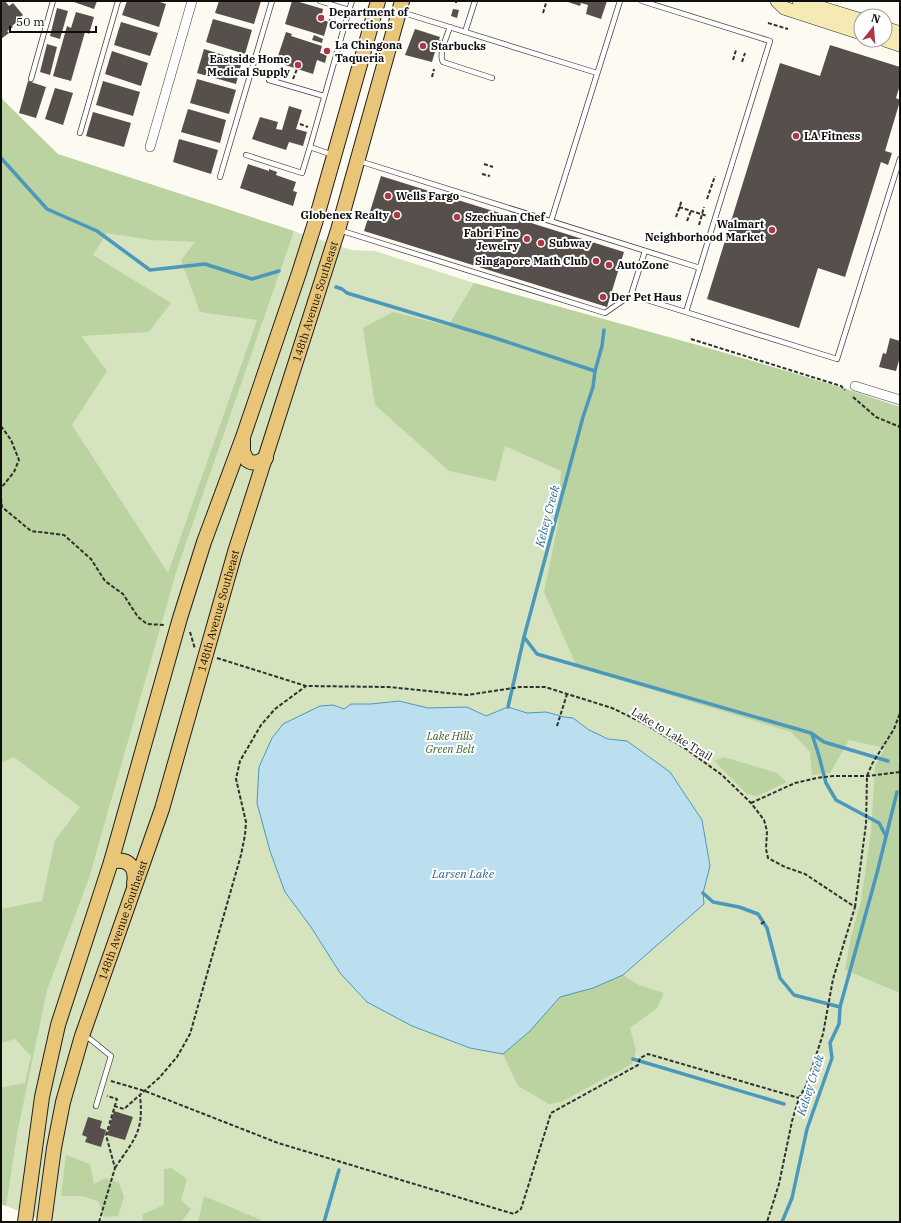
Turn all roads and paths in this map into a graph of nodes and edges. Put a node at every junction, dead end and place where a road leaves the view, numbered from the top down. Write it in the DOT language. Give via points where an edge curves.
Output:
graph roads {
  1 [pos="53,1"];
  2 [pos="118,1"];
  3 [pos="192,1"];
  4 [pos="272,1"];
  5 [pos="320,1"];
  6 [pos="352,1"];
  7 [pos="378,1"];
  8 [pos="475,1"];
  9 [pos="620,1"];
  10 [pos="642,1"];
  11 [pos="777,1"];
  12 [pos="799,1"];
  13 [pos="546,3"];
  14 [pos="401,6"];
  15 [pos="831,6"];
  16 [pos="349,10"];
  17 [pos="543,13"];
  18 [pos="853,16"];
  19 [pos="373,18"];
  20 [pos="329,20"];
  21 [pos="768,23"];
  22 [pos="339,24"];
  23 [pos="450,27"];
  24 [pos="788,29"];
  25 [pos="853,30"];
  26 [pos="465,32"];
  27 [pos="736,50"];
  28 [pos="745,53"];
  29 [pos="733,60"];
  30 [pos="742,62"];
  31 [pos="297,69"];
  32 [pos="434,69"];
  33 [pos="597,73"];
  34 [pos="432,77"];
  35 [pos="492,78"];
  36 [pos="31,79"];
  37 [pos="269,80"];
  38 [pos="293,80"];
  39 [pos="324,96"];
  40 [pos="300,124"];
  41 [pos="310,128"];
  42 [pos="80,133"];
  43 [pos="150,147"];
  44 [pos="310,147"];
  45 [pos="246,155"];
  46 [pos="334,155"];
  47 [pos="900,159"];
  48 [pos="358,161"];
  49 [pos="484,164"];
  50 [pos="493,167"];
  51 [pos="482,174"];
  52 [pos="490,176"];
  53 [pos="715,176"];
  54 [pos="220,177"];
  55 [pos="707,199"];
  56 [pos="682,200"];
  57 [pos="679,207"];
  58 [pos="704,207"];
  59 [pos="691,211"];
  60 [pos="702,214"];
  61 [pos="707,216"];
  62 [pos="676,218"];
  63 [pos="551,221"];
  64 [pos="687,221"];
  65 [pos="699,225"];
  66 [pos="338,230"];
  67 [pos="645,251"];
  68 [pos="622,263"];
  69 [pos="632,266"];
  70 [pos="700,268"];
  71 [pos="631,295"];
  72 [pos="686,312"];
  73 [pos="691,339"];
  74 [pos="846,391"];
  75 [pos="853,391"];
  76 [pos="900,400"];
  77 [pos="1,426"];
  78 [pos="900,427"];
  79 [pos="243,437"];
  80 [pos="266,458"];
  81 [pos="1,488"];
  82 [pos="1,498"];
  83 [pos="165,625"];
  84 [pos="188,630"];
  85 [pos="198,652"];
  86 [pos="216,657"];
  87 [pos="306,686"];
  88 [pos="567,694"];
  89 [pos="900,713"];
  90 [pos="557,726"];
  91 [pos="900,772"];
  92 [pos="867,776"];
  93 [pos="751,803"];
  94 [pos="111,862"];
  95 [pos="132,897"];
  96 [pos="855,908"];
  97 [pos="764,921"];
  98 [pos="761,924"];
  99 [pos="82,1036"];
  100 [pos="104,1079"];
  101 [pos="145,1091"];
  102 [pos="99,1094"];
  103 [pos="140,1096"];
  104 [pos="799,1098"];
  105 [pos="96,1106"];
  106 [pos="114,1106"];
  107 [pos="115,1168"];
  108 [pos="100,1221"];
  109 [pos="25,1222"];
  110 [pos="44,1222"];
  111 [pos="767,1222"];
  1 -- 36 [label="lane"];
  2 -- 42 [label="lane"];
  3 -- 43 [label="street"];
  4 -- 54 [label="lane"];
  5 -- 16 [label="lane"];
  6 -- 16 [label="lane"];
  7 -- 19 [label="main road"];
  8 -- 26 [label="lane"];
  9 -- 33 [label="lane"];
  10 -- 70 [label="lane" via="770,41"];
  11 -- 25 [label="street" via="784,8"];
  12 -- 15 [label="street"];
  13 -- 17 [label="path"];
  14 -- 23 [label="lane"];
  14 -- 48 [label="main road, 148th Avenue Southeast"];
  15 -- 18 [label="street"];
  16 -- 19 [label="lane"];
  16 -- 39 [label="lane"];
  19 -- 46 [label="main road"];
  20 -- 22 [label="path"];
  21 -- 24 [label="path"];
  23 -- 26 [label="lane"];
  23 -- 35 [label="lane" via="441,55 444,62"];
  26 -- 33 [label="lane"];
  27 -- 29 [label="path"];
  28 -- 30 [label="path"];
  31 -- 38 [label="path"];
  32 -- 34 [label="path"];
  33 -- 63 [label="lane"];
  37 -- 39 [label="lane"];
  39 -- 44 [label="lane"];
  40 -- 41 [label="path"];
  44 -- 45 [label="lane" via="302,173"];
  44 -- 46 [label="lane"];
  46 -- 79 [label="main road" via="299,274"];
  47 -- 72 [label="lane" via="838,359"];
  48 -- 63 [label="lane"];
  48 -- 66 [label="main road, 148th Avenue Southeast"];
  49 -- 50 [label="path"];
  51 -- 52 [label="path"];
  53 -- 55 [label="path"];
  56 -- 57 [label="path"];
  57 -- 59 [label="path"];
  57 -- 62 [label="path"];
  58 -- 60 [label="path"];
  59 -- 60 [label="path"];
  59 -- 64 [label="path"];
  60 -- 61 [label="path"];
  60 -- 65 [label="path"];
  63 -- 67 [label="lane"];
  66 -- 71 [label="lane" via="605,313"];
  66 -- 80 [label="main road, 148th Avenue Southeast"];
  67 -- 70 [label="lane"];
  67 -- 71 [label="lane"];
  68 -- 69 [label="path"];
  70 -- 72 [label="lane"];
  71 -- 72 [label="lane"];
  73 -- 74 [label="path" via="841,386"];
  75 -- 76 [label="street"];
  75 -- 78 [label="path" via="876,417"];
  77 -- 81 [label="path" via="11,440 19,460 14,472"];
  79 -- 80 [label="main road" via="247,460 253,464"];
  79 -- 94 [label="main road" via="192,580"];
  80 -- 95 [label="main road, 148th Avenue Southeast" via="235,552 162,809"];
  82 -- 83 [label="path" via="2,507 31,531 64,535 91,559 106,580 123,594 138,617 147,624"];
  84 -- 85 [label="path"];
  86 -- 87 [label="path"];
  87 -- 88 [label="path, Lake to Lake Trail" via="389,687 467,695 520,687 545,687"];
  87 -- 101 [label="path" via="275,709 261,725 240,761 236,779 246,822 245,835 190,1034 177,1057"];
  88 -- 90 [label="path"];
  88 -- 93 [label="path, Lake to Lake Trail" via="612,708 645,724 722,775"];
  89 -- 92 [label="path" via="894,729"];
  91 -- 92 [label="path"];
  92 -- 93 [label="path" via="833,776 795,783"];
  92 -- 96 [label="path" via="866,824"];
  93 -- 96 [label="path, Lake to Lake Trail" via="764,820 768,858 805,874"];
  94 -- 95 [label="main road" via="124,861 135,871"];
  94 -- 109 [label="main road" via="58,1025 49,1061"];
  95 -- 99 [label="main road, 148th Avenue Southeast"];
  96 -- 104 [label="path" via="833,979 823,1034 814,1065"];
  97 -- 98 [label="path"];
  99 -- 100 [label="lane" via="90,1039 111,1056"];
  99 -- 110 [label="main road, 148th Avenue Southeast" via="68,1081 54,1148"];
  100 -- 101 [label="path"];
  100 -- 102 [label="lane"];
  101 -- 103 [label="path"];
  101 -- 104 [label="path" via="278,1143 514,1214 521,1209 551,1113 638,1065 640,1058 648,1054"];
  102 -- 105 [label="lane"];
  102 -- 106 [label="path" via="117,1099"];
  103 -- 106 [label="path" via="124,1109"];
  103 -- 107 [label="path" via="142,1114 139,1130"];
  104 -- 111 [label="path" via="780,1184"];
  106 -- 107 [label="path" via="106,1135"];
  107 -- 108 [label="path"];
}
